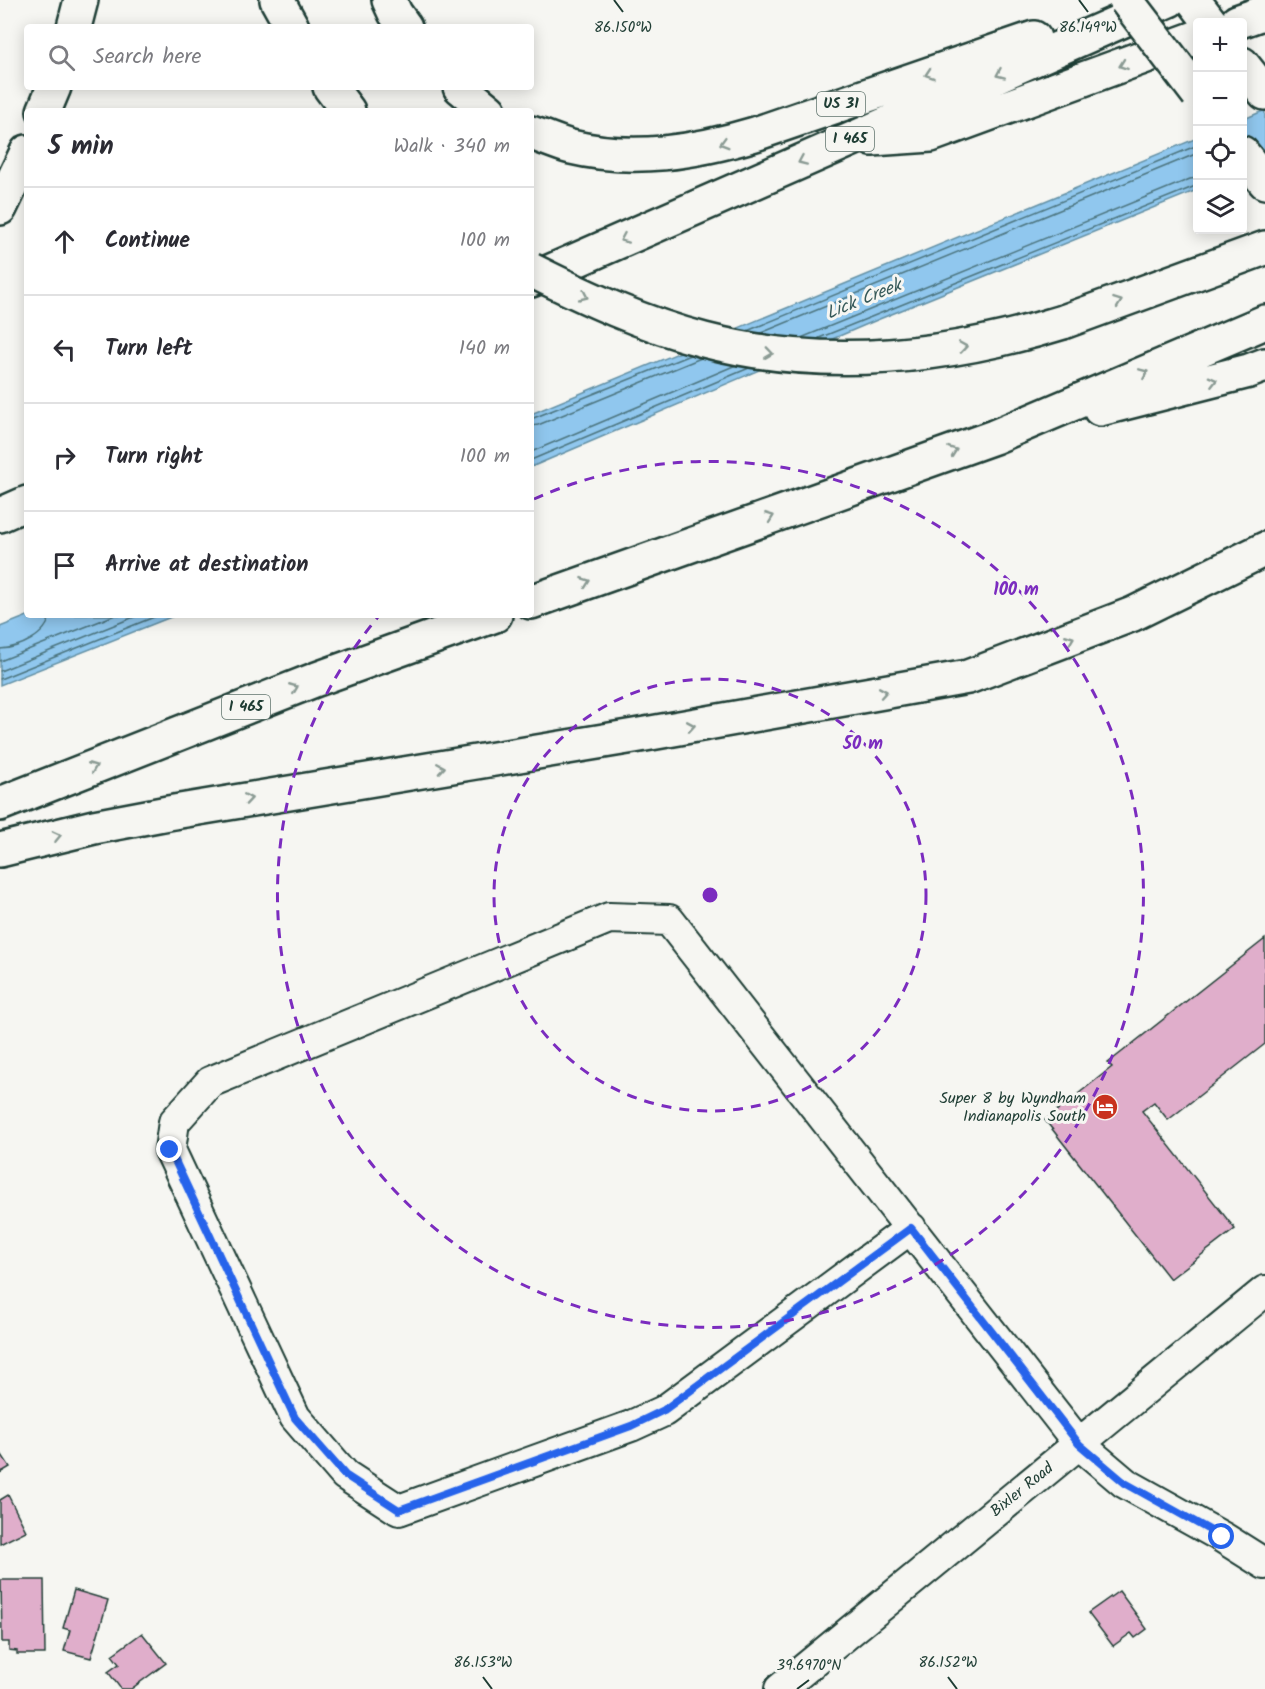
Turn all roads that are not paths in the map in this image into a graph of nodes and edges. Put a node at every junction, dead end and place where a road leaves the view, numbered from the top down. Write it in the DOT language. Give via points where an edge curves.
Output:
graph roads {
  1 [pos="81,0"];
  2 [pos="277,0"];
  3 [pos="389,0"];
  4 [pos="1126,0"];
  5 [pos="1143,0"];
  6 [pos="1169,0"];
  7 [pos="1193,0"];
  8 [pos="1265,12"];
  9 [pos="1207,18"];
  10 [pos="1247,18"];
  11 [pos="75,24"];
  12 [pos="290,24"];
  13 [pos="403,24"];
  14 [pos="1193,38"];
  15 [pos="1247,70"];
  16 [pos="1193,89"];
  17 [pos="53,90"];
  18 [pos="332,90"];
  19 [pos="464,90"];
  20 [pos="1265,93"];
  21 [pos="45,108"];
  22 [pos="346,108"];
  23 [pos="485,108"];
  24 [pos="534,134"];
  25 [pos="844,142"];
  26 [pos="24,159"];
  27 [pos="1247,159"];
  28 [pos="1265,182"];
  29 [pos="0,208"];
  30 [pos="1265,248"];
  31 [pos="534,271"];
  32 [pos="534,279"];
  33 [pos="1265,322"];
  34 [pos="1265,365"];
  35 [pos="994,437"];
  36 [pos="24,504"];
  37 [pos="0,515"];
  38 [pos="1265,549"];
  39 [pos="534,601"];
  40 [pos="487,618"];
  41 [pos="0,804"];
  42 [pos="0,850"];
  43 [pos="911,1228"];
  44 [pos="1265,1291"];
  45 [pos="1079,1444"];
  46 [pos="1265,1564"];
  47 [pos="780,1689"];
  1 -- 11 [label="main road"];
  2 -- 12 [label="main road"];
  3 -- 13 [label="main road"];
  4 -- 16 [label="main road, bridge"];
  5 -- 24 [label="main road, US 31, one-way" via="716,146 638,155 571,147"];
  6 -- 25 [label="main road, I 465, one-way"];
  7 -- 9 [label="main road"];
  8 -- 10 [label="main road"];
  14 -- 25 [label="main road, one-way" via="930,135"];
  15 -- 20 [label="main road"];
  17 -- 21 [label="main road"];
  18 -- 22 [label="main road"];
  19 -- 23 [label="main road"];
  25 -- 32 [label="main road, I 465, one-way"];
  26 -- 29 [label="main road"];
  27 -- 28 [label="main road"];
  31 -- 30 [label="main road, one-way, bridge" via="613,309 723,345 792,355 849,357 929,353 1018,336"];
  35 -- 33 [label="main road, one-way"];
  35 -- 34 [label="main road, one-way"];
  39 -- 35 [label="main road, one-way"];
  36 -- 37 [label="main road"];
  42 -- 38 [label="main road, one-way" via="168,813 968,677 1132,614"];
  41 -- 40 [label="main road, I 465, one-way" via="317,679"];
  43 -- 43 [label="street" via="669,920 609,918 210,1082 174,1122 170,1150 295,1418 345,1475 399,1510 631,1426 664,1410"];
  43 -- 45 [label="street"];
  44 -- 45 [label="street, Bixler Road"];
  45 -- 46 [label="street" via="1125,1483"];
  45 -- 47 [label="street, Bixler Road"];
}
